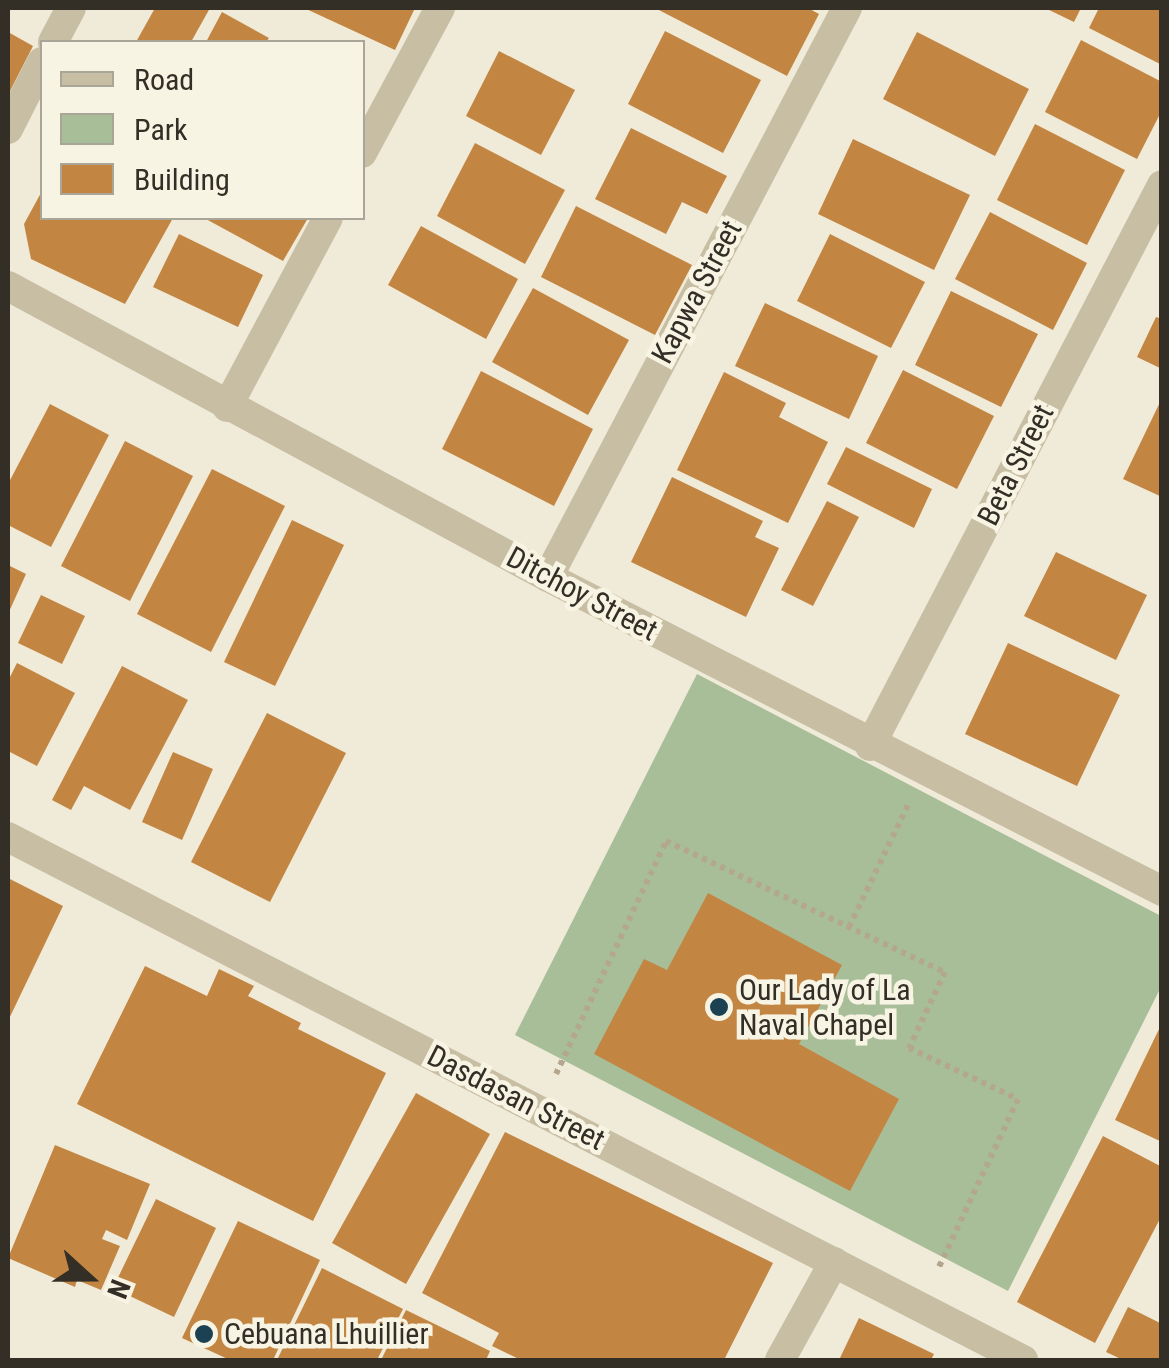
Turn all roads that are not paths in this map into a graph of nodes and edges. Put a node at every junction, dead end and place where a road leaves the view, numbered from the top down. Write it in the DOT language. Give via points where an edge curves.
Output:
graph roads {
  1 [pos="71,8"];
  2 [pos="440,8"];
  3 [pos="846,8"];
  4 [pos="54,40"];
  5 [pos="40,66"];
  6 [pos="8,129"];
  7 [pos="365,147"];
  8 [pos="1162,185"];
  9 [pos="327,220"];
  10 [pos="8,286"];
  11 [pos="227,407"];
  12 [pos="548,577"];
  13 [pos="870,746"];
  14 [pos="8,837"];
  15 [pos="1162,891"];
  16 [pos="834,1262"];
  17 [pos="780,1360"];
  18 [pos="1023,1360"];
  1 -- 4 [label="street"];
  2 -- 7 [label="street"];
  3 -- 12 [label="street, Kapwa Street"];
  5 -- 6 [label="street"];
  8 -- 13 [label="street, Beta Street"];
  9 -- 11 [label="street"];
  10 -- 11 [label="street, Ditchoy Street"];
  11 -- 12 [label="street, Ditchoy Street"];
  12 -- 13 [label="street, Ditchoy Street"];
  13 -- 15 [label="street, Ditchoy Street"];
  14 -- 16 [label="street, Dasdasan Street"];
  16 -- 17 [label="street"];
  16 -- 18 [label="street, Dasdasan Street"];
}
